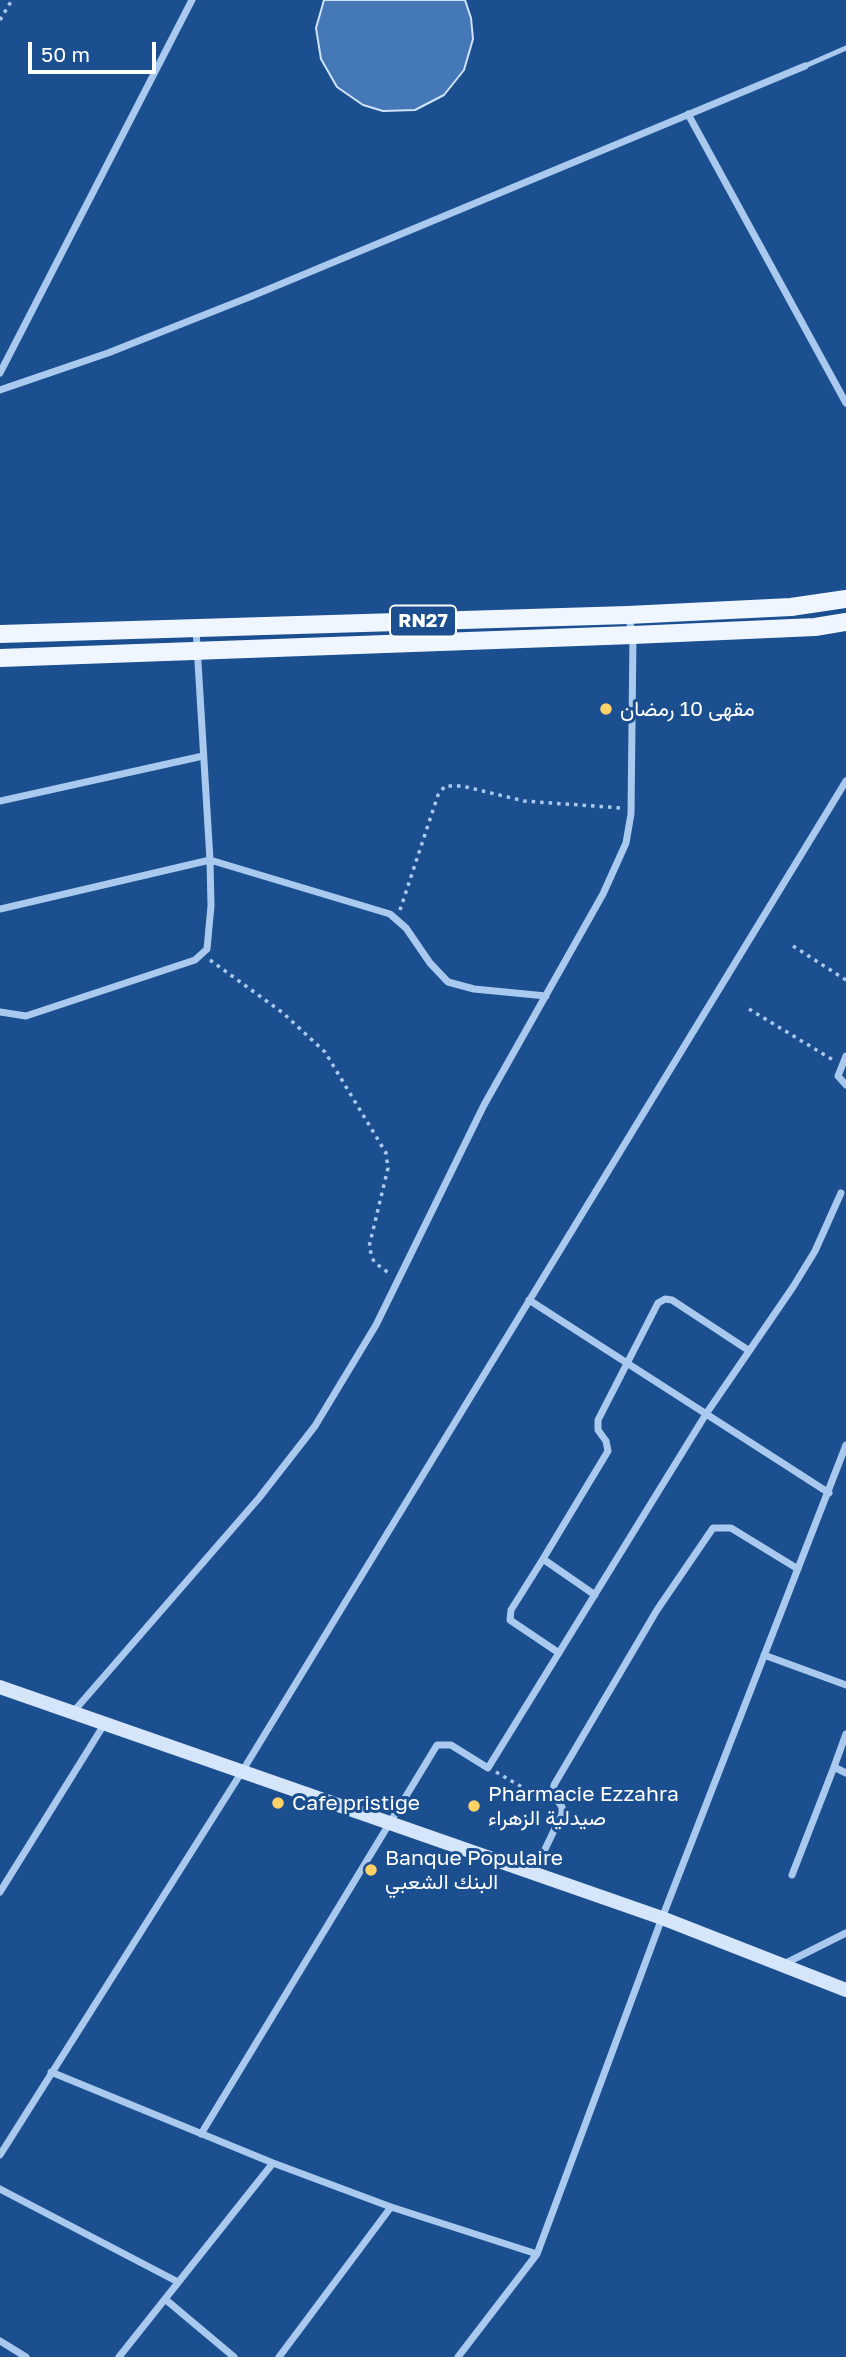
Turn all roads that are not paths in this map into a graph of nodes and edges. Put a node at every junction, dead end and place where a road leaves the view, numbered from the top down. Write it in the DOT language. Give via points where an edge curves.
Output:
graph roads {
  1 [pos="192,0"];
  2 [pos="846,48"];
  3 [pos="805,66"];
  4 [pos="688,114"];
  5 [pos="0,373"];
  6 [pos="0,390"];
  7 [pos="846,403"];
  8 [pos="846,599"];
  9 [pos="628,615"];
  10 [pos="846,622"];
  11 [pos="195,628"];
  12 [pos="0,634"];
  13 [pos="632,635"];
  14 [pos="198,652"];
  15 [pos="0,658"];
  16 [pos="202,756"];
  17 [pos="846,781"];
  18 [pos="0,801"];
  19 [pos="209,860"];
  20 [pos="0,909"];
  21 [pos="546,996"];
  22 [pos="0,1012"];
  23 [pos="846,1056"];
  24 [pos="846,1085"];
  25 [pos="841,1194"];
  26 [pos="529,1300"];
  27 [pos="748,1350"];
  28 [pos="629,1364"];
  29 [pos="706,1414"];
  30 [pos="846,1445"];
  31 [pos="829,1493"];
  32 [pos="543,1559"];
  33 [pos="799,1569"];
  34 [pos="595,1595"];
  35 [pos="559,1653"];
  36 [pos="764,1656"];
  37 [pos="846,1685"];
  38 [pos="0,1687"];
  39 [pos="74,1711"];
  40 [pos="106,1722"];
  41 [pos="846,1734"];
  42 [pos="834,1767"];
  43 [pos="243,1770"];
  44 [pos="846,1773"];
  45 [pos="390,1821"];
  46 [pos="533,1874"];
  47 [pos="792,1875"];
  48 [pos="0,1892"];
  49 [pos="662,1919"];
  50 [pos="846,1933"];
  51 [pos="781,1965"];
  52 [pos="846,1990"];
  53 [pos="51,2072"];
  54 [pos="201,2134"];
  55 [pos="0,2155"];
  56 [pos="273,2163"];
  57 [pos="0,2189"];
  58 [pos="391,2207"];
  59 [pos="537,2254"];
  60 [pos="178,2282"];
  61 [pos="164,2299"];
  62 [pos="0,2341"];
  63 [pos="26,2357"];
  64 [pos="119,2357"];
  65 [pos="234,2357"];
  66 [pos="279,2357"];
  67 [pos="458,2357"];
  1 -- 5 [label="street"];
  2 -- 3 [label="lane"];
  3 -- 4 [label="street"];
  4 -- 6 [label="street" via="252,296"];
  4 -- 7 [label="street"];
  8 -- 9 [label="main road, RN27" via="791,607"];
  9 -- 11 [label="main road, RN27"];
  9 -- 13 [label="street"];
  10 -- 13 [label="main road, RN27"];
  11 -- 12 [label="main road, RN27"];
  11 -- 14 [label="street"];
  13 -- 14 [label="main road, RN27"];
  13 -- 21 [label="street" via="633,784 626,843"];
  14 -- 15 [label="main road, RN27"];
  14 -- 16 [label="street"];
  16 -- 18 [label="street"];
  16 -- 19 [label="street"];
  17 -- 26 [label="street"];
  19 -- 20 [label="street"];
  19 -- 21 [label="street" via="382,911 397,919 448,982"];
  19 -- 22 [label="street" via="210,937 203,955 26,1016"];
  21 -- 39 [label="street" via="484,1105 341,1387 290,1461"];
  23 -- 24 [label="street" via="838,1076"];
  25 -- 27 [label="street" via="815,1251"];
  26 -- 28 [label="street"];
  26 -- 43 [label="street"];
  27 -- 28 [label="street" via="665,1299 658,1303"];
  27 -- 29 [label="street"];
  28 -- 29 [label="street"];
  28 -- 32 [label="street" via="597,1425 608,1451"];
  29 -- 31 [label="street"];
  29 -- 34 [label="street"];
  30 -- 31 [label="street"];
  31 -- 33 [label="street"];
  32 -- 34 [label="street"];
  32 -- 35 [label="street" via="511,1610 510,1620"];
  33 -- 36 [label="street"];
  33 -- 46 [label="street" via="731,1528 713,1528 657,1610 554,1785 562,1814"];
  34 -- 35 [label="street"];
  35 -- 45 [label="street" via="488,1768 452,1745 437,1745"];
  36 -- 37 [label="street"];
  36 -- 49 [label="street"];
  38 -- 39 [label="street"];
  39 -- 40 [label="street"];
  40 -- 43 [label="street"];
  40 -- 48 [label="street"];
  41 -- 42 [label="street"];
  42 -- 44 [label="street"];
  42 -- 47 [label="street"];
  43 -- 45 [label="street"];
  43 -- 53 [label="street"];
  45 -- 46 [label="street"];
  45 -- 54 [label="street"];
  46 -- 49 [label="street"];
  49 -- 51 [label="street"];
  49 -- 59 [label="street"];
  50 -- 51 [label="street"];
  51 -- 52 [label="street"];
  53 -- 54 [label="street"];
  53 -- 55 [label="street"];
  54 -- 56 [label="street"];
  56 -- 58 [label="street"];
  56 -- 60 [label="street"];
  57 -- 60 [label="street"];
  58 -- 59 [label="street"];
  58 -- 66 [label="street"];
  59 -- 67 [label="street"];
  60 -- 61 [label="street"];
  61 -- 64 [label="street"];
  61 -- 65 [label="street"];
  62 -- 63 [label="street"];
}
